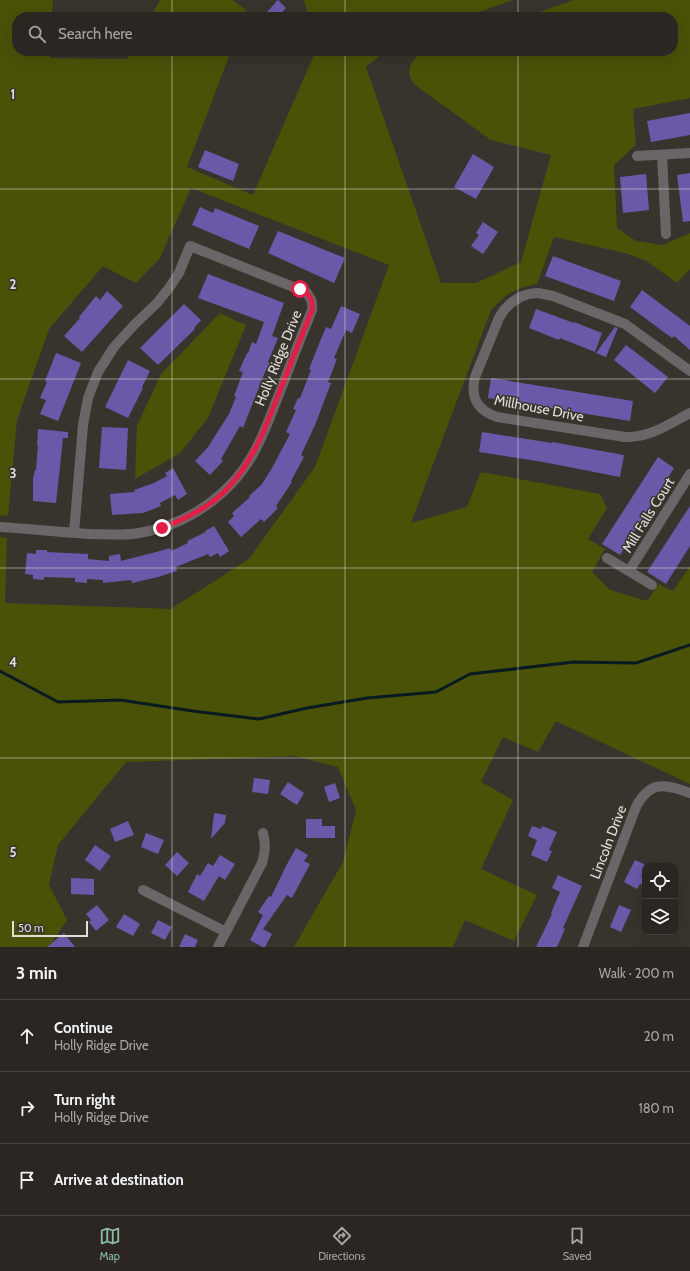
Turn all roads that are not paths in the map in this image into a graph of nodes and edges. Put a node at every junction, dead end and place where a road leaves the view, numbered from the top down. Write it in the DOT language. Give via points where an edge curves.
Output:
graph roads {
  1 [pos="690,153"];
  2 [pos="662,155"];
  3 [pos="637,156"];
  4 [pos="666,234"];
  5 [pos="690,372"];
  6 [pos="689,416"];
  7 [pos="690,474"];
  8 [pos="0,527"];
  9 [pos="74,533"];
  10 [pos="607,558"];
  11 [pos="629,571"];
  12 [pos="652,585"];
  13 [pos="690,793"];
  14 [pos="263,833"];
  15 [pos="143,890"];
  16 [pos="226,932"];
  17 [pos="218,947"];
  18 [pos="583,947"];
  1 -- 2 [label="street"];
  2 -- 3 [label="street"];
  2 -- 4 [label="street"];
  5 -- 6 [label="street, Millhouse Drive" via="625,324 553,296 538,293 520,297 504,310 473,385 476,402 488,414 625,437 645,436"];
  7 -- 11 [label="street, Mill Falls Court"];
  8 -- 9 [label="street, Holly Ridge Drive"];
  9 -- 9 [label="street, Holly Ridge Drive" via="139,534 162,528 204,508 223,493 252,456 263,433 312,310 313,304 306,292 190,246 169,288 114,347 98,372 88,398 83,425"];
  10 -- 11 [label="street, Mill Falls Court"];
  11 -- 12 [label="street, Mill Falls Court"];
  13 -- 18 [label="street, Lincoln Drive" via="660,786 652,788 641,798"];
  14 -- 16 [label="street" via="266,844 262,863"];
  15 -- 16 [label="street"];
  16 -- 17 [label="street"];
}
